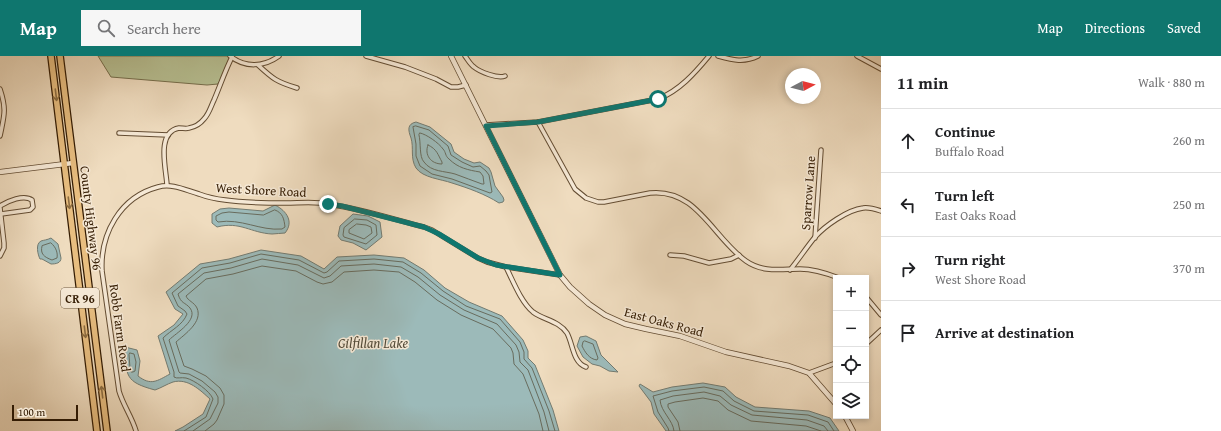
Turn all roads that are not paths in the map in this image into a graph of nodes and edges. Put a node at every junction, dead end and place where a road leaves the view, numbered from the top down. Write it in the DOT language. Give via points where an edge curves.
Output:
graph roads {
  1 [pos="51,56"];
  2 [pos="60,56"];
  3 [pos="279,56"];
  4 [pos="366,56"];
  5 [pos="451,56"];
  6 [pos="465,56"];
  7 [pos="709,56"];
  8 [pos="718,56"];
  9 [pos="758,56"];
  10 [pos="857,56"];
  11 [pos="231,57"];
  12 [pos="258,65"];
  13 [pos="881,69"];
  14 [pos="505,76"];
  15 [pos="466,85"];
  16 [pos="297,88"];
  17 [pos="0,89"];
  18 [pos="538,122"];
  19 [pos="486,126"];
  20 [pos="1,130"];
  21 [pos="119,133"];
  22 [pos="168,135"];
  23 [pos="0,136"];
  24 [pos="822,150"];
  25 [pos="73,163"];
  26 [pos="64,164"];
  27 [pos="0,172"];
  28 [pos="167,185"];
  29 [pos="0,207"];
  30 [pos="881,211"];
  31 [pos="1,214"];
  32 [pos="815,238"];
  33 [pos="670,255"];
  34 [pos="739,255"];
  35 [pos="0,256"];
  36 [pos="506,267"];
  37 [pos="790,270"];
  38 [pos="560,275"];
  39 [pos="833,276"];
  40 [pos="869,300"];
  41 [pos="881,315"];
  42 [pos="881,330"];
  43 [pos="869,341"];
  44 [pos="833,364"];
  45 [pos="586,367"];
  46 [pos="810,373"];
  47 [pos="833,400"];
  48 [pos="846,419"];
  49 [pos="97,431"];
  50 [pos="107,431"];
  51 [pos="136,431"];
  52 [pos="853,431"];
  1 -- 26 [label="main road, County Highway 96 / CR 96, one-way"];
  2 -- 25 [label="main road, County Highway 96 / CR 96"];
  3 -- 12 [label="street"];
  4 -- 15 [label="street" via="405,67 451,87"];
  5 -- 15 [label="street, East Oaks Road"];
  6 -- 14 [label="street" via="477,69 499,77"];
  7 -- 18 [label="street" via="669,95"];
  8 -- 9 [label="street" via="740,61"];
  10 -- 13 [label="street"];
  11 -- 12 [label="street" via="247,65"];
  11 -- 22 [label="street" via="204,120 187,129 178,128"];
  12 -- 16 [label="street" via="281,83"];
  15 -- 19 [label="street, East Oaks Road"];
  17 -- 20 [label="street" via="4,113"];
  18 -- 19 [label="street"];
  18 -- 34 [label="street" via="575,189 581,195 604,202 657,192 679,197 691,204"];
  19 -- 38 [label="street, East Oaks Road"];
  20 -- 23 [label="street"];
  21 -- 22 [label="street"];
  22 -- 28 [label="street" via="164,147"];
  24 -- 32 [label="street, Sparrow Lane"];
  25 -- 26 [label="street"];
  50 -- 25 [label="main road, County Highway 96 / CR 96, one-way"];
  26 -- 27 [label="street"];
  26 -- 49 [label="main road, County Highway 96 / CR 96, one-way"];
  28 -- 36 [label="street, West Shore Road" via="225,200 318,203 349,208 432,230 478,258"];
  28 -- 51 [label="street, Robb Farm Road" via="142,192 123,208 110,228 102,256 119,391"];
  29 -- 31 [label="street"];
  29 -- 31 [label="street" via="17,199 32,200 33,207 30,210"];
  30 -- 32 [label="street" via="868,208 856,210 835,221"];
  31 -- 35 [label="street" via="4,248"];
  32 -- 37 [label="street"];
  33 -- 34 [label="street" via="709,263 731,260"];
  34 -- 37 [label="street" via="761,268"];
  36 -- 38 [label="street, West Shore Road"];
  36 -- 45 [label="street" via="529,308 563,328 577,360"];
  37 -- 39 [label="street" via="816,271"];
  38 -- 46 [label="street, East Oaks Road" via="589,304 625,324 680,336 726,352"];
  40 -- 41 [label="street"];
  42 -- 43 [label="street"];
  44 -- 46 [label="street"];
  46 -- 47 [label="street"];
  48 -- 52 [label="street"];
}
